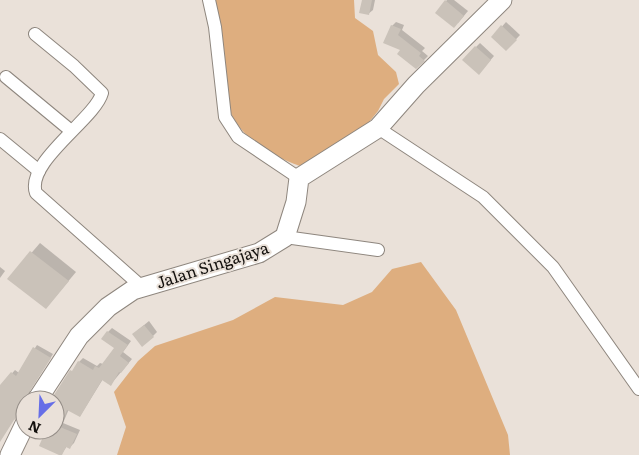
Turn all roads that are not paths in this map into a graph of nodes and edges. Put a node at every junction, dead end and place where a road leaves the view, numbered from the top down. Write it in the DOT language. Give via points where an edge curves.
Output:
graph roads {
  1 [pos="209,0"];
  2 [pos="502,0"];
  3 [pos="35,34"];
  4 [pos="6,77"];
  5 [pos="378,128"];
  6 [pos="70,130"];
  7 [pos="0,139"];
  8 [pos="39,171"];
  9 [pos="299,178"];
  10 [pos="285,237"];
  11 [pos="378,250"];
  12 [pos="142,287"];
  13 [pos="639,389"];
  14 [pos="43,390"];
  15 [pos="17,440"];
  16 [pos="10,455"];
  1 -- 9 [label="street" via="225,117 238,137"];
  2 -- 5 [label="street" via="416,85"];
  3 -- 6 [label="street" via="102,93 98,103"];
  4 -- 6 [label="street"];
  5 -- 9 [label="street"];
  5 -- 13 [label="street" via="483,197 553,267"];
  6 -- 8 [label="street"];
  7 -- 8 [label="street"];
  8 -- 12 [label="street" via="36,193"];
  9 -- 10 [label="street, Jalan Singajaya" via="296,202"];
  10 -- 11 [label="street"];
  10 -- 12 [label="street, Jalan Singajaya" via="259,253"];
  12 -- 14 [label="street, Jalan Singajaya" via="108,307 79,336"];
  15 -- 16 [label="street"];
}
